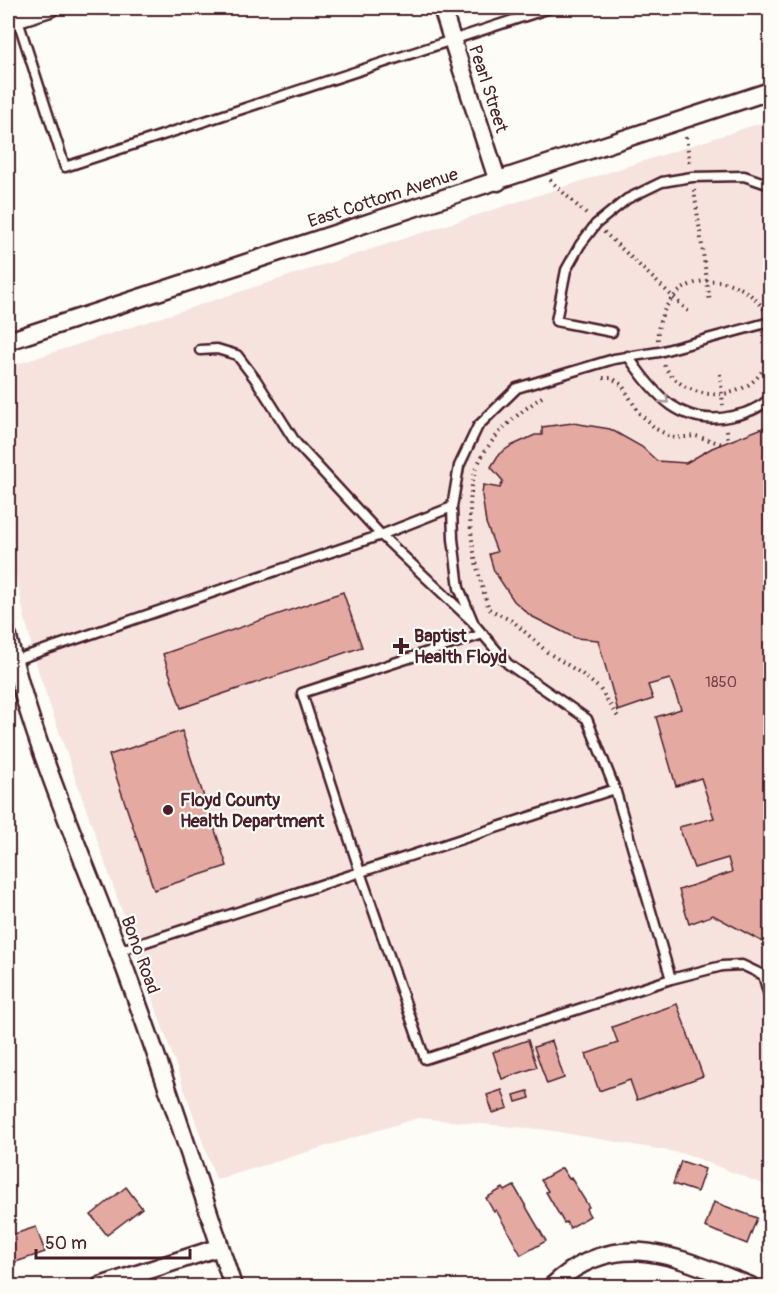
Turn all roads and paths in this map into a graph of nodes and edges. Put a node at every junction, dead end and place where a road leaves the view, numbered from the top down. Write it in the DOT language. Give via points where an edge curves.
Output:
graph roads {
  1 [pos="50,8"];
  2 [pos="442,8"];
  3 [pos="550,8"];
  4 [pos="13,16"];
  5 [pos="452,40"];
  6 [pos="771,91"];
  7 [pos="686,137"];
  8 [pos="692,177"];
  9 [pos="550,180"];
  10 [pos="498,182"];
  11 [pos="771,185"];
  12 [pos="596,224"];
  13 [pos="710,302"];
  14 [pos="688,312"];
  15 [pos="771,322"];
  16 [pos="612,332"];
  17 [pos="8,341"];
  18 [pos="200,350"];
  19 [pos="771,350"];
  20 [pos="628,356"];
  21 [pos="596,378"];
  22 [pos="737,391"];
  23 [pos="547,393"];
  24 [pos="771,398"];
  25 [pos="722,444"];
  26 [pos="452,507"];
  27 [pos="381,535"];
  28 [pos="474,624"];
  29 [pos="483,634"];
  30 [pos="8,637"];
  31 [pos="12,661"];
  32 [pos="618,717"];
  33 [pos="615,789"];
  34 [pos="360,872"];
  35 [pos="118,951"];
  36 [pos="767,974"];
  37 [pos="672,979"];
  38 [pos="771,999"];
  39 [pos="220,1247"];
  40 [pos="100,1287"];
  41 [pos="233,1287"];
  42 [pos="552,1287"];
  43 [pos="751,1287"];
  1 -- 4 [label="street"];
  2 -- 5 [label="street, Pearl Street"];
  3 -- 5 [label="lane"];
  4 -- 5 [label="lane" via="65,167"];
  5 -- 10 [label="street, Pearl Street"];
  6 -- 10 [label="street, East Cottom Avenue"];
  7 -- 8 [label="path"];
  8 -- 11 [label="lane" via="744,176"];
  8 -- 12 [label="lane" via="662,182 627,199"];
  8 -- 13 [label="path"];
  9 -- 12 [label="path"];
  10 -- 17 [label="street, East Cottom Avenue"];
  12 -- 14 [label="path"];
  12 -- 16 [label="lane" via="566,270 556,321"];
  15 -- 20 [label="lane" via="659,352"];
  18 -- 27 [label="lane" via="217,349 237,356 297,443"];
  19 -- 22 [label="path" via="763,370"];
  20 -- 24 [label="lane, one-way" via="646,382 676,410 697,418 725,418 750,412"];
  20 -- 26 [label="lane" via="517,388 478,426 459,466"];
  21 -- 25 [label="path" via="612,378 622,385 639,413 656,429 674,438 696,436"];
  23 -- 32 [label="path" via="522,410 485,450 475,470 471,534 478,574 489,609 514,622 547,652 600,689"];
  26 -- 27 [label="lane"];
  26 -- 28 [label="lane" via="459,588"];
  27 -- 28 [label="lane"];
  27 -- 31 [label="lane"];
  28 -- 29 [label="lane"];
  29 -- 33 [label="lane" via="508,664 587,719"];
  29 -- 34 [label="lane" via="302,693"];
  30 -- 31 [label="street, Bono Road"];
  31 -- 35 [label="street, Bono Road"];
  33 -- 34 [label="lane"];
  33 -- 37 [label="lane"];
  34 -- 35 [label="lane"];
  34 -- 37 [label="lane" via="425,1059"];
  35 -- 39 [label="street, Bono Road"];
  36 -- 37 [label="lane" via="742,965 722,966"];
  36 -- 38 [label="lane"];
  39 -- 40 [label="street"];
  39 -- 41 [label="street, Bono Road"];
  42 -- 43 [label="street" via="563,1276 597,1258 633,1251 672,1256"];
}
